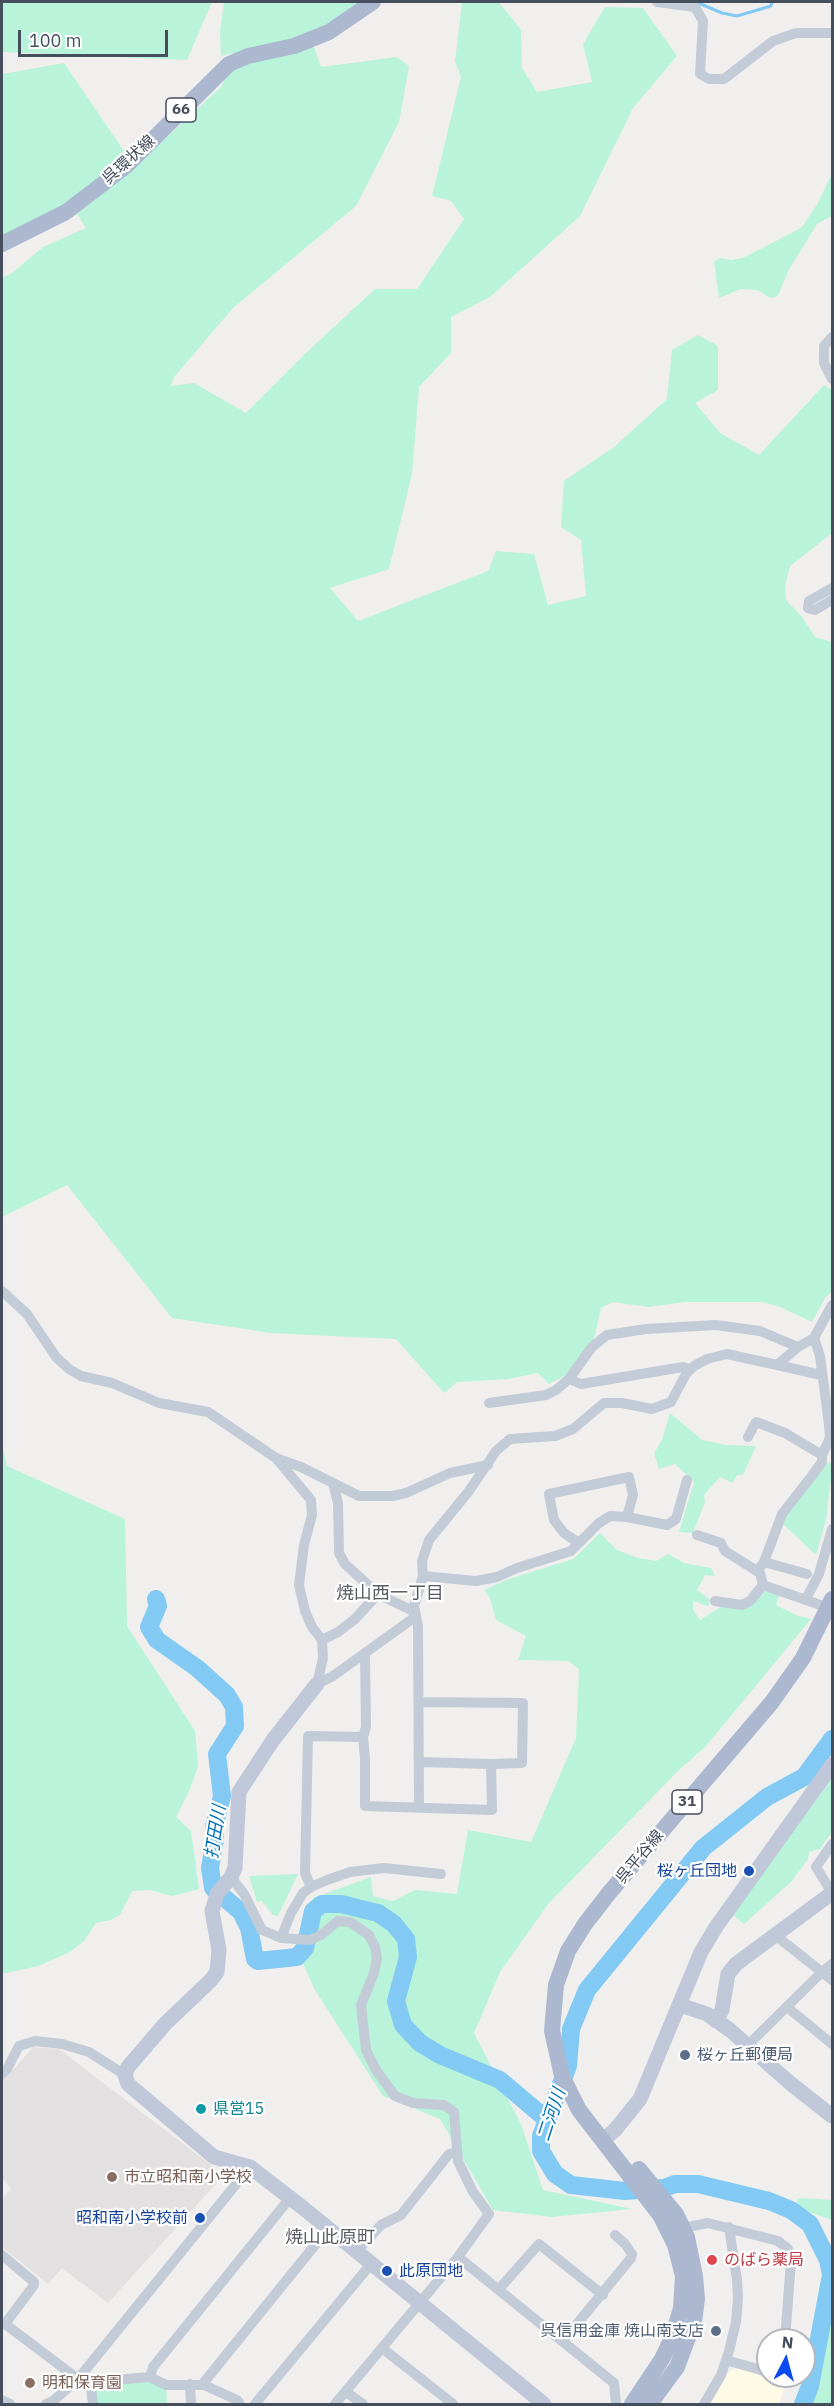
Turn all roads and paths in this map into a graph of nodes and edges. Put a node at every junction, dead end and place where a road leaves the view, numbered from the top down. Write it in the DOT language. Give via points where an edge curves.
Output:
graph roads {
  1 [pos="373,2"];
  2 [pos="657,2"];
  3 [pos="832,33"];
  4 [pos="2,244"];
  5 [pos="832,337"];
  6 [pos="832,379"];
  7 [pos="832,588"];
  8 [pos="832,600"];
  9 [pos="2,1291"];
  10 [pos="832,1305"];
  11 [pos="814,1338"];
  12 [pos="798,1347"];
  13 [pos="777,1365"];
  14 [pos="690,1369"];
  15 [pos="821,1375"];
  16 [pos="569,1379"];
  17 [pos="489,1403"];
  18 [pos="748,1437"];
  19 [pos="822,1455"];
  20 [pos="276,1458"];
  21 [pos="488,1465"];
  22 [pos="687,1480"];
  23 [pos="333,1483"];
  24 [pos="627,1517"];
  25 [pos="832,1529"];
  26 [pos="698,1535"];
  27 [pos="579,1543"];
  28 [pos="760,1566"];
  29 [pos="807,1574"];
  30 [pos="423,1576"];
  31 [pos="763,1585"];
  32 [pos="378,1594"];
  33 [pos="806,1599"];
  34 [pos="715,1601"];
  35 [pos="831,1604"];
  36 [pos="415,1615"];
  37 [pos="322,1640"];
  38 [pos="365,1653"];
  39 [pos="317,1684"];
  40 [pos="419,1702"];
  41 [pos="363,1737"];
  42 [pos="419,1762"];
  43 [pos="491,1764"];
  44 [pos="832,1765"];
  45 [pos="419,1807"];
  46 [pos="832,1844"];
  47 [pos="441,1874"];
  48 [pos="223,1886"];
  49 [pos="311,1887"];
  50 [pos="832,1893"];
  51 [pos="775,1935"];
  52 [pos="281,1938"];
  53 [pos="832,1964"];
  54 [pos="822,1972"];
  55 [pos="832,1980"];
  56 [pos="680,2005"];
  57 [pos="787,2007"];
  58 [pos="716,2021"];
  59 [pos="832,2044"];
  60 [pos="748,2045"];
  61 [pos="3,2070"];
  62 [pos="125,2074"];
  63 [pos="832,2116"];
  64 [pos="603,2140"];
  65 [pos="456,2152"];
  66 [pos="250,2167"];
  67 [pos="290,2198"];
  68 [pos="673,2219"];
  69 [pos="729,2227"];
  70 [pos="328,2229"];
  71 [pos="615,2235"];
  72 [pos="356,2252"];
  73 [pos="2,2255"];
  74 [pos="458,2256"];
  75 [pos="371,2264"];
  76 [pos="499,2289"];
  77 [pos="603,2295"];
  78 [pos="419,2303"];
  79 [pos="3,2323"];
  80 [pos="786,2328"];
  81 [pos="563,2341"];
  82 [pos="382,2348"];
  83 [pos="726,2360"];
  84 [pos="756,2369"];
  85 [pos="150,2377"];
  86 [pos="78,2379"];
  87 [pos="90,2382"];
  88 [pos="190,2384"];
  89 [pos="204,2385"];
  90 [pos="348,2391"];
  91 [pos="2,2400"];
  92 [pos="10,2404"];
  93 [pos="46,2404"];
  94 [pos="93,2404"];
  95 [pos="191,2404"];
  96 [pos="240,2404"];
  97 [pos="255,2404"];
  98 [pos="335,2404"];
  99 [pos="363,2404"];
  100 [pos="453,2404"];
  101 [pos="544,2404"];
  102 [pos="616,2404"];
  103 [pos="632,2404"];
  104 [pos="650,2404"];
  105 [pos="704,2404"];
  1 -- 4 [label="main road, 呉環状線 / 66" via="329,32 229,64 126,166 66,212"];
  2 -- 3 [label="street" via="695,7 703,21 700,74 709,79 724,79 772,41 796,33"];
  5 -- 6 [label="street" via="824,346 824,363"];
  7 -- 8 [label="street" via="809,601 808,608 815,610"];
  9 -- 20 [label="street" via="27,1314 69,1370 159,1403 208,1412"];
  10 -- 11 [label="street"];
  11 -- 12 [label="street"];
  11 -- 15 [label="street"];
  12 -- 13 [label="street"];
  12 -- 16 [label="street" via="760,1331 727,1326 646,1329 607,1335 592,1347"];
  13 -- 14 [label="street" via="727,1354"];
  13 -- 15 [label="street"];
  14 -- 16 [label="street" via="580,1384"];
  14 -- 21 [label="street" via="671,1402 652,1409 604,1403 573,1429 555,1436 510,1439"];
  15 -- 19 [label="street" via="830,1438"];
  16 -- 17 [label="street" via="546,1395"];
  18 -- 19 [label="street" via="756,1422 785,1433"];
  19 -- 28 [label="street" via="822,1462 782,1514"];
  20 -- 23 [label="street"];
  20 -- 37 [label="street" via="310,1500 312,1515 299,1585 305,1611"];
  21 -- 23 [label="street" via="450,1473 421,1488 392,1496 358,1496"];
  21 -- 30 [label="street" via="429,1540 422,1561"];
  22 -- 24 [label="street" via="676,1519 667,1525"];
  23 -- 32 [label="street" via="338,1503 339,1553 345,1564"];
  24 -- 27 [label="street" via="610,1516"];
  24 -- 27 [label="street" via="633,1495 629,1477 549,1494 554,1520"];
  25 -- 33 [label="street" via="819,1574"];
  26 -- 28 [label="street" via="721,1543 725,1551"];
  27 -- 30 [label="street" via="571,1551 497,1577 476,1581"];
  28 -- 29 [label="street"];
  28 -- 31 [label="street"];
  30 -- 36 [label="street"];
  31 -- 33 [label="street"];
  31 -- 34 [label="street" via="742,1605"];
  32 -- 36 [label="street"];
  32 -- 37 [label="street" via="355,1619"];
  33 -- 35 [label="street"];
  35 -- 64 [label="main road, 呉平谷線 / 31" via="803,1658 772,1702 609,1893 568,1951 552,2009 555,2055 579,2110"];
  36 -- 38 [label="street"];
  36 -- 40 [label="street"];
  37 -- 39 [label="street" via="323,1658"];
  38 -- 39 [label="street"];
  38 -- 41 [label="street"];
  39 -- 48 [label="street" via="239,1792 235,1868"];
  40 -- 42 [label="street"];
  40 -- 43 [label="street" via="523,1703 522,1763"];
  41 -- 45 [label="street" via="365,1806"];
  41 -- 49 [label="street" via="308,1736 305,1873"];
  42 -- 43 [label="street"];
  42 -- 45 [label="street"];
  43 -- 45 [label="street" via="492,1809"];
  44 -- 56 [label="street" via="716,1927 701,1952"];
  46 -- 50 [label="street" via="816,1867"];
  47 -- 49 [label="street" via="378,1868 350,1872"];
  48 -- 52 [label="street" via="244,1894 262,1930"];
  48 -- 62 [label="street" via="212,1911 219,1950 217,1972 165,2024"];
  49 -- 52 [label="street" via="291,1913"];
  50 -- 51 [label="street"];
  51 -- 54 [label="street"];
  51 -- 58 [label="street" via="728,1974 722,2010"];
  52 -- 65 [label="street" via="307,1940 321,1935 338,1921 350,1922 369,1935 377,1958 361,2005 366,2050 395,2096 413,2103 444,2104 450,2108 456,2119"];
  53 -- 54 [label="street"];
  54 -- 55 [label="street"];
  54 -- 57 [label="street"];
  56 -- 58 [label="street"];
  56 -- 64 [label="street" via="640,2099"];
  57 -- 59 [label="street"];
  57 -- 60 [label="street"];
  58 -- 60 [label="street"];
  60 -- 63 [label="street"];
  61 -- 62 [label="street" via="19,2046 35,2042 90,2052"];
  62 -- 66 [label="street" via="128,2084 214,2157"];
  64 -- 68 [label="main road, 呉平谷線 / 31" via="629,2164"];
  65 -- 72 [label="street" via="449,2154 401,2215 381,2225"];
  65 -- 74 [label="street" via="473,2192 489,2214"];
  66 -- 67 [label="street"];
  66 -- 86 [label="street"];
  67 -- 70 [label="street"];
  67 -- 85 [label="street" via="153,2367"];
  68 -- 69 [label="street"];
  68 -- 103 [label="main road, 呉平谷線 / 31" via="683,2276 681,2308 662,2360"];
  68 -- 104 [label="main road, 呉平谷線 / 31" via="687,2237 697,2299 694,2322 677,2367"];
  69 -- 80 [label="street" via="778,2241 788,2249 791,2261"];
  69 -- 83 [label="street" via="738,2298"];
  70 -- 72 [label="street"];
  70 -- 89 [label="street"];
  71 -- 77 [label="street" via="632,2254"];
  72 -- 75 [label="street"];
  73 -- 79 [label="street" via="34,2282"];
  74 -- 76 [label="street"];
  74 -- 78 [label="street"];
  75 -- 78 [label="street"];
  75 -- 97 [label="street"];
  76 -- 77 [label="street" via="539,2244"];
  76 -- 81 [label="street"];
  77 -- 81 [label="street"];
  78 -- 82 [label="street"];
  78 -- 101 [label="street"];
  79 -- 86 [label="street"];
  81 -- 102 [label="street" via="614,2383"];
  82 -- 90 [label="street"];
  82 -- 100 [label="street"];
  83 -- 84 [label="street"];
  83 -- 105 [label="street"];
  85 -- 87 [label="street"];
  85 -- 88 [label="street" via="166,2385"];
  86 -- 87 [label="street"];
  86 -- 93 [label="street"];
  87 -- 94 [label="street"];
  88 -- 89 [label="street"];
  88 -- 95 [label="street"];
  89 -- 96 [label="street"];
  90 -- 98 [label="street"];
  90 -- 99 [label="street"];
  91 -- 92 [label="street"];
}
